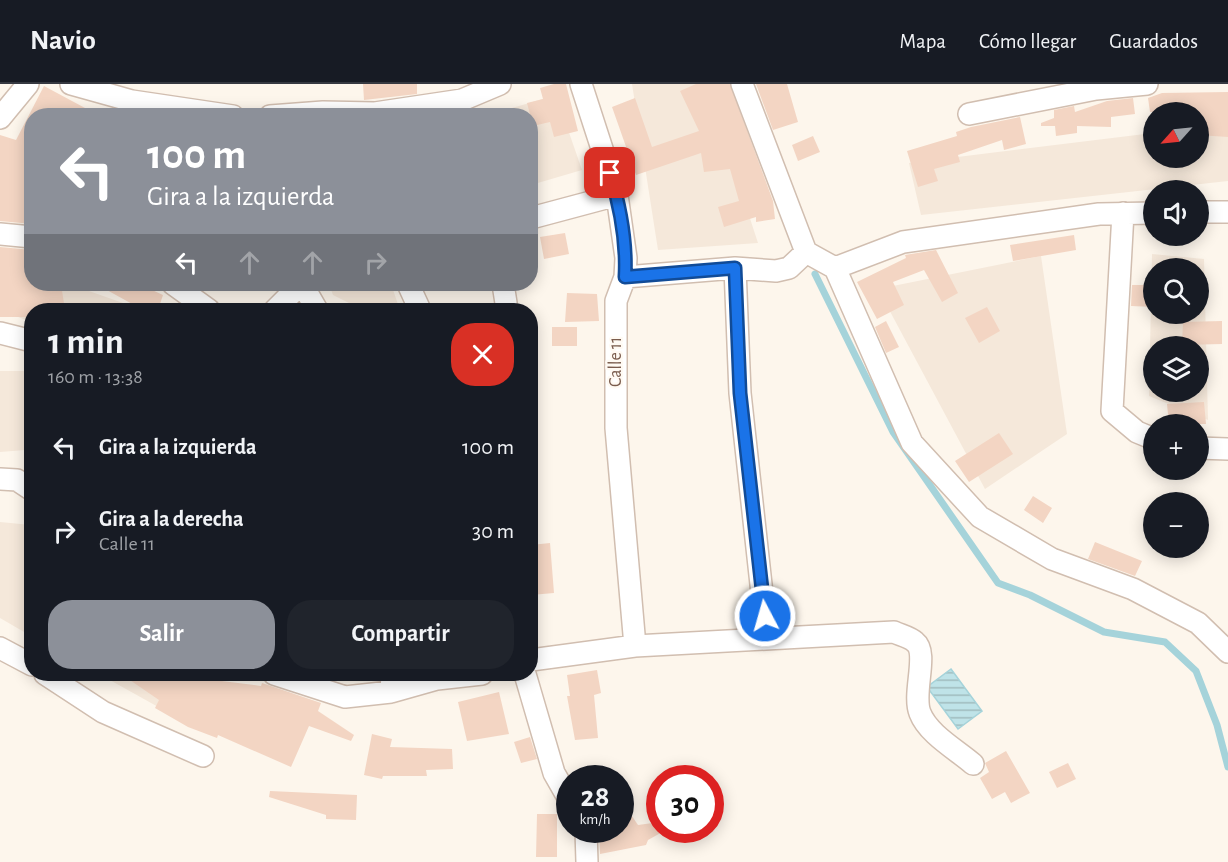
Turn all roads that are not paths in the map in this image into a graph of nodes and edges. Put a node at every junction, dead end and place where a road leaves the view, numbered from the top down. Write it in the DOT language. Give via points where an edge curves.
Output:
graph roads {
  1 [pos="28,84"];
  2 [pos="71,84"];
  3 [pos="501,84"];
  4 [pos="581,84"];
  5 [pos="742,84"];
  6 [pos="1147,84"];
  7 [pos="179,108"];
  8 [pos="412,108"];
  9 [pos="969,114"];
  10 [pos="0,118"];
  11 [pos="617,195"];
  12 [pos="1209,212"];
  13 [pos="1228,212"];
  14 [pos="1123,213"];
  15 [pos="1143,213"];
  16 [pos="538,216"];
  17 [pos="0,234"];
  18 [pos="24,236"];
  19 [pos="806,252"];
  20 [pos="735,268"];
  21 [pos="835,268"];
  22 [pos="625,277"];
  23 [pos="295,291"];
  24 [pos="179,296"];
  25 [pos="194,303"];
  26 [pos="282,303"];
  27 [pos="0,333"];
  28 [pos="24,339"];
  29 [pos="1143,434"];
  30 [pos="1209,448"];
  31 [pos="1228,448"];
  32 [pos="768,639"];
  33 [pos="1226,644"];
  34 [pos="635,646"];
  35 [pos="0,648"];
  36 [pos="538,659"];
  37 [pos="24,660"];
  38 [pos="56,681"];
  39 [pos="296,681"];
  40 [pos="407,681"];
  41 [pos="527,681"];
  42 [pos="392,682"];
  43 [pos="203,756"];
  44 [pos="973,764"];
  45 [pos="556,775"];
  46 [pos="586,843"];
  47 [pos="587,862"];
  1 -- 10 [label="street"];
  2 -- 7 [label="street" via="132,101"];
  3 -- 8 [label="street" via="462,100"];
  4 -- 11 [label="street, Calle 11"];
  5 -- 19 [label="street"];
  6 -- 9 [label="street" via="1096,89"];
  11 -- 16 [label="street"];
  11 -- 22 [label="street, Calle 11"];
  12 -- 13 [label="street"];
  14 -- 15 [label="street"];
  14 -- 21 [label="street" via="903,242"];
  14 -- 29 [label="street" via="1112,411"];
  17 -- 18 [label="street"];
  19 -- 20 [label="street" via="789,268 776,272"];
  19 -- 21 [label="street"];
  20 -- 22 [label="street"];
  20 -- 32 [label="street" via="740,393"];
  21 -- 33 [label="street" via="912,443 980,517 1052,559 1156,600"];
  22 -- 34 [label="street, Calle 11" via="616,301 616,428"];
  23 -- 26 [label="street"];
  24 -- 25 [label="street"];
  27 -- 28 [label="street"];
  30 -- 31 [label="street"];
  32 -- 34 [label="street"];
  32 -- 44 [label="street" via="882,631 915,642 922,659 915,697 920,715"];
  34 -- 36 [label="street"];
  35 -- 37 [label="street"];
  38 -- 43 [label="street" via="103,712"];
  39 -- 42 [label="street" via="345,697"];
  40 -- 42 [label="street"];
  41 -- 45 [label="street"];
  46 -- 47 [label="street"];
}
